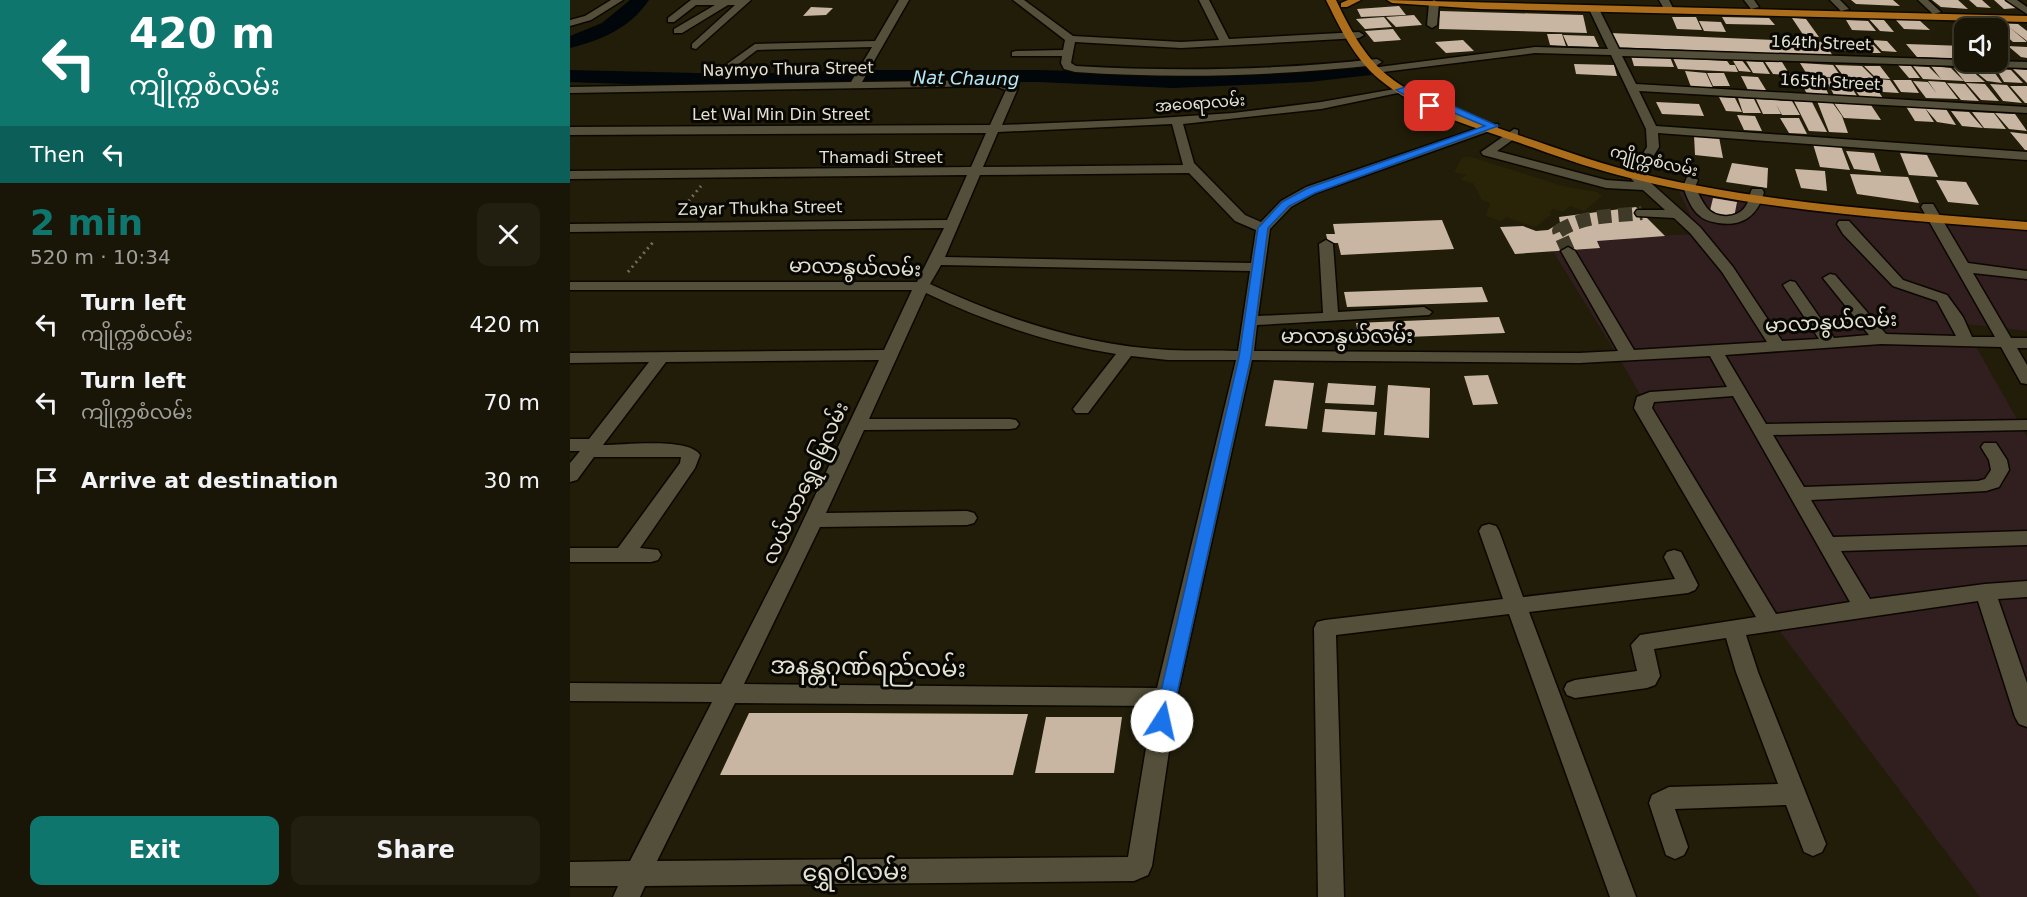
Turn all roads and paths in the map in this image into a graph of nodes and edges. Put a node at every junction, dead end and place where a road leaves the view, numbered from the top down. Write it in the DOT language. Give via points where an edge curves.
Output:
graph roads {
  1 [pos="618,0"];
  2 [pos="904,0"];
  3 [pos="1018,0"];
  4 [pos="1204,0"];
  5 [pos="1331,0"];
  6 [pos="1392,0"];
  7 [pos="1449,0"];
  8 [pos="1835,0"];
  9 [pos="1923,0"];
  10 [pos="2011,0"];
  11 [pos="744,1"];
  12 [pos="726,2"];
  13 [pos="1347,2"];
  14 [pos="1434,3"];
  15 [pos="1751,4"];
  16 [pos="1666,5"];
  17 [pos="687,6"];
  18 [pos="1580,6"];
  19 [pos="1625,7"];
  20 [pos="715,8"];
  21 [pos="1594,9"];
  22 [pos="1844,9"];
  23 [pos="1936,12"];
  24 [pos="2027,12"];
  25 [pos="1981,15"];
  26 [pos="2027,19"];
  27 [pos="671,20"];
  28 [pos="570,23"];
  29 [pos="1432,25"];
  30 [pos="678,31"];
  31 [pos="1354,35"];
  32 [pos="1070,39"];
  33 [pos="879,44"];
  34 [pos="1226,44"];
  35 [pos="696,46"];
  36 [pos="1613,52"];
  37 [pos="1016,54"];
  38 [pos="1068,54"];
  39 [pos="732,64"];
  40 [pos="2027,65"];
  41 [pos="1376,66"];
  42 [pos="860,78"];
  43 [pos="1006,84"];
  44 [pos="1630,87"];
  45 [pos="631,89"];
  46 [pos="1404,89"];
  47 [pos="570,90"];
  48 [pos="601,98"];
  49 [pos="2027,110"];
  50 [pos="1177,122"];
  51 [pos="1490,128"];
  52 [pos="993,129"];
  53 [pos="1652,129"];
  54 [pos="570,131"];
  55 [pos="1511,134"];
  56 [pos="2027,156"];
  57 [pos="1192,169"];
  58 [pos="1096,171"];
  59 [pos="975,173"];
  60 [pos="570,175"];
  61 [pos="1640,177"];
  62 [pos="1133,178"];
  63 [pos="1690,184"];
  64 [pos="1756,195"];
  65 [pos="1930,212"];
  66 [pos="1642,213"];
  67 [pos="1675,214"];
  68 [pos="2027,215"];
  69 [pos="950,224"];
  70 [pos="1844,224"];
  71 [pos="2027,226"];
  72 [pos="570,228"];
  73 [pos="1263,228"];
  74 [pos="1326,244"];
  75 [pos="1568,251"];
  76 [pos="936,261"];
  77 [pos="1256,267"];
  78 [pos="1962,267"];
  79 [pos="2027,275"];
  80 [pos="1830,279"];
  81 [pos="1790,285"];
  82 [pos="570,286"];
  83 [pos="922,286"];
  84 [pos="1424,312"];
  85 [pos="1331,315"];
  86 [pos="1250,321"];
  87 [pos="1881,339"];
  88 [pos="1966,340"];
  89 [pos="2005,341"];
  90 [pos="1829,342"];
  91 [pos="2027,344"];
  92 [pos="1777,346"];
  93 [pos="1715,351"];
  94 [pos="1126,352"];
  95 [pos="890,355"];
  96 [pos="1629,356"];
  97 [pos="661,357"];
  98 [pos="1245,357"];
  99 [pos="570,358"];
  100 [pos="2027,379"];
  101 [pos="1738,391"];
  102 [pos="1082,409"];
  103 [pos="1010,424"];
  104 [pos="857,425"];
  105 [pos="2027,425"];
  106 [pos="1761,430"];
  107 [pos="570,445"];
  108 [pos="1990,447"];
  109 [pos="592,448"];
  110 [pos="570,476"];
  111 [pos="1798,494"];
  112 [pos="967,518"];
  113 [pos="813,520"];
  114 [pos="1489,531"];
  115 [pos="2027,538"];
  116 [pos="1827,544"];
  117 [pos="570,555"];
  118 [pos="624,555"];
  119 [pos="651,555"];
  120 [pos="1674,557"];
  121 [pos="2027,589"];
  122 [pos="1985,592"];
  123 [pos="1517,607"];
  124 [pos="1865,609"];
  125 [pos="1771,624"];
  126 [pos="1734,630"];
  127 [pos="1575,689"];
  128 [pos="570,692"];
  129 [pos="729,692"];
  130 [pos="1166,698"];
  131 [pos="2027,717"];
  132 [pos="1794,794"];
  133 [pos="1813,844"];
  134 [pos="1675,847"];
  135 [pos="570,874"];
  136 [pos="631,886"];
  137 [pos="1331,897"];
  138 [pos="1623,897"];
  1 -- 28 [label="street" via="588,18"];
  2 -- 33 [label="street"];
  3 -- 32 [label="street"];
  4 -- 34 [label="street"];
  5 -- 31 [label="main road, ကျိုက္ကစံလမ်း"];
  6 -- 14 [label="main road"];
  7 -- 18 [label="main road"];
  8 -- 22 [label="street"];
  9 -- 23 [label="street"];
  10 -- 24 [label="street"];
  11 -- 12 [label="street"];
  11 -- 35 [label="street"];
  12 -- 17 [label="street" via="698,1"];
  12 -- 20 [label="street"];
  13 -- 31 [label="main road, ကျိုက္ကစံလမ်း"];
  14 -- 18 [label="main road"];
  14 -- 29 [label="street"];
  15 -- 16 [label="main road"];
  15 -- 22 [label="main road"];
  16 -- 19 [label="main road"];
  16 -- 25 [label="main road"];
  17 -- 20 [label="street"];
  17 -- 27 [label="street"];
  18 -- 19 [label="main road"];
  18 -- 21 [label="main road"];
  19 -- 21 [label="main road"];
  20 -- 30 [label="street"];
  21 -- 36 [label="street"];
  22 -- 23 [label="main road"];
  23 -- 25 [label="main road"];
  24 -- 25 [label="main road"];
  25 -- 26 [label="main road"];
  31 -- 34 [label="street"];
  31 -- 41 [label="main road, ကျိုက္ကစံလမ်း"];
  32 -- 34 [label="street"];
  32 -- 38 [label="street"];
  33 -- 39 [label="street" via="755,47"];
  33 -- 42 [label="street"];
  36 -- 40 [label="street, 164th Street"];
  36 -- 41 [label="street, 164th Street" via="1523,51"];
  36 -- 44 [label="street"];
  37 -- 38 [label="street"];
  38 -- 41 [label="street, 164th Street" via="1068,67 1075,69 1201,75"];
  41 -- 46 [label="main road, ကျိုက္ကစံလမ်း"];
  42 -- 43 [label="street, Naymyo Thura Street"];
  42 -- 45 [label="street, Naymyo Thura Street"];
  43 -- 52 [label="street, လယ်ယာရွှေမြေလမ်း" via="1012,88"];
  44 -- 49 [label="street, 165th Street"];
  44 -- 53 [label="street"];
  45 -- 47 [label="street, Naymyo Thura Street"];
  45 -- 48 [label="street" via="622,97"];
  46 -- 50 [label="street, အဝေရာလမ်း" via="1269,114"];
  46 -- 51 [label="main road, ကျိုက္ကစံလမ်း" via="1430,106"];
  50 -- 52 [label="street, အဝေရာလမ်း"];
  50 -- 57 [label="street"];
  51 -- 55 [label="main road, ကျိုက္ကစံလမ်း"];
  51 -- 73 [label="street" via="1311,190 1286,204"];
  52 -- 54 [label="street, Let Wal Min Din Street"];
  52 -- 59 [label="street, လယ်ယာရွှေမြေလမ်း"];
  53 -- 56 [label="street"];
  53 -- 61 [label="street" via="1653,147"];
  55 -- 61 [label="main road, ကျိုက္ကစံလမ်း"];
  55 -- 61 [label="street" via="1488,152 1606,184"];
  57 -- 58 [label="street, Thamadi Street"];
  57 -- 73 [label="street" via="1240,218"];
  58 -- 59 [label="street, Thamadi Street"];
  58 -- 62 [label="street" via="1094,180"];
  59 -- 60 [label="street, Thamadi Street"];
  59 -- 69 [label="street, လယ်ယာရွှေမြေလမ်း"];
  61 -- 63 [label="main road, ကျိုက္ကစံလမ်း"];
  61 -- 67 [label="street"];
  63 -- 64 [label="main road, ကျိုက္ကစံလမ်း"];
  63 -- 64 [label="street" via="1701,211 1723,220 1741,219"];
  64 -- 65 [label="main road, ကျိုက္ကစံလမ်း"];
  65 -- 68 [label="main road, ကျိုက္ကစံလမ်း"];
  65 -- 71 [label="main road, ကျိုက္ကစံလမ်း"];
  65 -- 78 [label="street"];
  66 -- 67 [label="street"];
  67 -- 92 [label="street" via="1695,230 1728,270"];
  69 -- 72 [label="street, Zayar Thukha Street"];
  69 -- 76 [label="street, လယ်ယာရွှေမြေလမ်း"];
  70 -- 88 [label="street" via="1898,283 1942,298"];
  73 -- 77 [label="street"];
  74 -- 85 [label="street"];
  75 -- 96 [label="street"];
  76 -- 77 [label="street"];
  76 -- 83 [label="street, လယ်ယာရွှေမြေလမ်း"];
  77 -- 86 [label="street"];
  78 -- 79 [label="street"];
  78 -- 89 [label="street"];
  80 -- 87 [label="street"];
  81 -- 90 [label="street"];
  82 -- 83 [label="street, မာလာနွယ်လမ်း"];
  83 -- 94 [label="street, မာလာနွယ်လမ်း" via="963,306 1028,329"];
  83 -- 95 [label="street, လယ်ယာရွှေမြေလမ်း"];
  84 -- 85 [label="street"];
  85 -- 86 [label="street"];
  86 -- 98 [label="street"];
  87 -- 88 [label="street, မာလာနွယ်လမ်း"];
  87 -- 90 [label="street, မာလာနွယ်လမ်း"];
  88 -- 89 [label="street, မာလာနွယ်လမ်း"];
  89 -- 91 [label="street, မာလာနွယ်လမ်း"];
  89 -- 100 [label="street"];
  90 -- 92 [label="street, မာလာနွယ်လမ်း"];
  92 -- 93 [label="street, မာလာနွယ်လမ်း"];
  93 -- 96 [label="street, မာလာနွယ်လမ်း"];
  93 -- 101 [label="street"];
  94 -- 98 [label="street, မာလာနွယ်လမ်း"];
  94 -- 102 [label="street"];
  95 -- 97 [label="street"];
  95 -- 104 [label="street, လယ်ယာရွှေမြေလမ်း"];
  96 -- 98 [label="street, မာလာနွယ်လမ်း"];
  97 -- 99 [label="street"];
  97 -- 109 [label="street"];
  98 -- 130 [label="street"];
  101 -- 106 [label="street"];
  101 -- 125 [label="street" via="1650,396 1643,401 1643,408"];
  103 -- 104 [label="street"];
  104 -- 113 [label="street, လယ်ယာရွှေမြေလမ်း"];
  105 -- 106 [label="street"];
  106 -- 111 [label="street"];
  107 -- 109 [label="street"];
  108 -- 111 [label="street" via="2000,470 1992,483 1979,487"];
  109 -- 110 [label="street"];
  109 -- 118 [label="street" via="682,450 691,455 689,464"];
  111 -- 116 [label="street"];
  112 -- 113 [label="street"];
  113 -- 129 [label="street, လယ်ယာရွှေမြေလမ်း"];
  114 -- 123 [label="street"];
  115 -- 116 [label="street"];
  116 -- 124 [label="street"];
  117 -- 118 [label="street"];
  118 -- 119 [label="street"];
  120 -- 123 [label="street" via="1688,585"];
  121 -- 122 [label="street"];
  122 -- 124 [label="street"];
  122 -- 131 [label="street"];
  123 -- 137 [label="street" via="1324,628"];
  123 -- 138 [label="street"];
  124 -- 125 [label="street"];
  125 -- 126 [label="street"];
  126 -- 127 [label="street" via="1648,641 1642,645 1647,679"];
  126 -- 132 [label="street"];
  128 -- 129 [label="street, အနန္တဂုဏ်ရည်လမ်း"];
  129 -- 130 [label="street, အနန္တဂုဏ်ရည်လမ်း"];
  129 -- 136 [label="street, လယ်ယာရွှေမြေလမ်း"];
  130 -- 136 [label="street, ရွှေဝါလမ်း" via="1139,866 1134,869"];
  132 -- 133 [label="street"];
  132 -- 134 [label="street" via="1669,798 1661,803"];
  135 -- 136 [label="street, ရွှေဝါလမ်း"];
}
